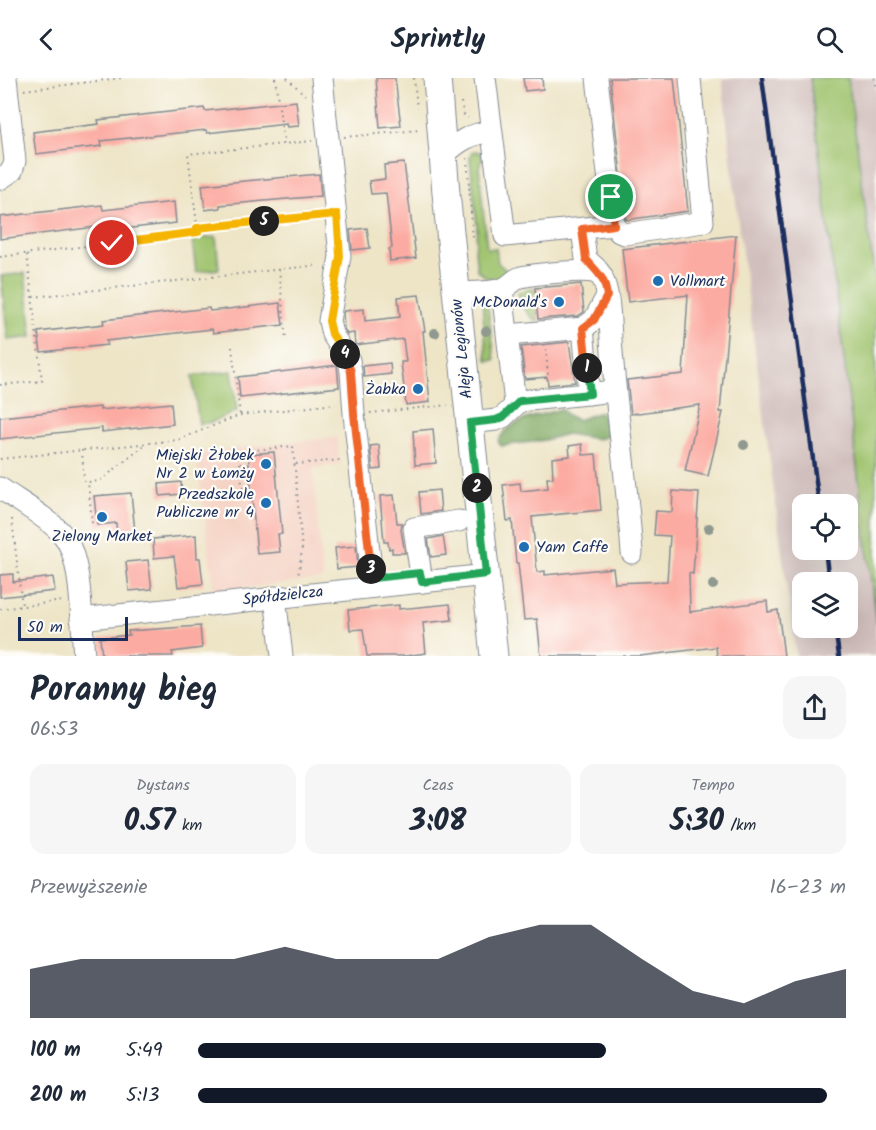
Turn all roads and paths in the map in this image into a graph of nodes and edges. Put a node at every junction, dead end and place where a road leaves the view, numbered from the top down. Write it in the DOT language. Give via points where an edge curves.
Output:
graph roads {
  1 [pos="122,78"];
  2 [pos="275,78"];
  3 [pos="287,78"];
  4 [pos="322,78"];
  5 [pos="414,78"];
  6 [pos="437,78"];
  7 [pos="485,78"];
  8 [pos="597,78"];
  9 [pos="690,78"];
  10 [pos="874,78"];
  11 [pos="102,79"];
  12 [pos="7,85"];
  13 [pos="876,89"];
  14 [pos="307,96"];
  15 [pos="426,119"];
  16 [pos="483,132"];
  17 [pos="329,139"];
  18 [pos="284,144"];
  19 [pos="443,156"];
  20 [pos="0,179"];
  21 [pos="337,214"];
  22 [pos="614,225"];
  23 [pos="197,228"];
  24 [pos="582,229"];
  25 [pos="27,254"];
  26 [pos="0,257"];
  27 [pos="340,262"];
  28 [pos="279,269"];
  29 [pos="605,286"];
  30 [pos="502,289"];
  31 [pos="456,292"];
  32 [pos="33,297"];
  33 [pos="583,328"];
  34 [pos="508,335"];
  35 [pos="286,340"];
  36 [pos="232,347"];
  37 [pos="0,385"];
  38 [pos="615,391"];
  39 [pos="590,394"];
  40 [pos="515,404"];
  41 [pos="353,408"];
  42 [pos="240,415"];
  43 [pos="459,419"];
  44 [pos="149,443"];
  45 [pos="82,450"];
  46 [pos="239,452"];
  47 [pos="210,455"];
  48 [pos="359,458"];
  49 [pos="0,459"];
  50 [pos="296,464"];
  51 [pos="88,482"];
  52 [pos="0,488"];
  53 [pos="243,495"];
  54 [pos="12,518"];
  55 [pos="459,521"];
  56 [pos="92,523"];
  57 [pos="632,553"];
  58 [pos="486,574"];
  59 [pos="422,582"];
  60 [pos="297,585"];
  61 [pos="373,587"];
  62 [pos="276,597"];
  63 [pos="69,600"];
  64 [pos="22,607"];
  65 [pos="0,609"];
  66 [pos="81,619"];
  67 [pos="84,656"];
  68 [pos="282,656"];
  69 [pos="494,656"];
  1 -- 11 [label="path"];
  2 -- 18 [label="path"];
  3 -- 14 [label="path"];
  4 -- 17 [label="street"];
  5 -- 15 [label="path"];
  6 -- 15 [label="main road, Aleja Legionów"];
  7 -- 16 [label="street"];
  8 -- 22 [label="street"];
  9 -- 22 [label="street" via="703,222 625,234"];
  10 -- 13 [label="path"];
  11 -- 12 [label="path"];
  12 -- 20 [label="street" via="15,161 12,171"];
  15 -- 16 [label="street"];
  15 -- 17 [label="path"];
  15 -- 19 [label="main road, Aleja Legionów"];
  16 -- 19 [label="street" via="456,143"];
  16 -- 24 [label="street" via="505,237"];
  17 -- 18 [label="path"];
  17 -- 21 [label="street"];
  18 -- 23 [label="path" via="188,154"];
  19 -- 31 [label="main road, Aleja Legionów"];
  21 -- 23 [label="path"];
  21 -- 27 [label="street"];
  22 -- 24 [label="street"];
  23 -- 25 [label="path" via="198,232"];
  24 -- 29 [label="street" via="586,259"];
  25 -- 26 [label="path"];
  25 -- 32 [label="path"];
  27 -- 28 [label="path"];
  27 -- 41 [label="street" via="330,329 350,365"];
  28 -- 32 [label="path"];
  28 -- 35 [label="path"];
  29 -- 30 [label="street" via="597,273 587,271 520,278"];
  29 -- 33 [label="street" via="594,320"];
  29 -- 38 [label="street"];
  30 -- 31 [label="street"];
  30 -- 34 [label="street"];
  31 -- 43 [label="main road, Aleja Legionów"];
  32 -- 37 [label="path" via="42,381"];
  33 -- 34 [label="street"];
  33 -- 39 [label="street"];
  34 -- 40 [label="street"];
  36 -- 42 [label="path"];
  38 -- 39 [label="street"];
  38 -- 57 [label="street"];
  39 -- 40 [label="street"];
  40 -- 43 [label="street" via="496,420"];
  41 -- 42 [label="path"];
  41 -- 43 [label="path" via="448,405"];
  41 -- 48 [label="street"];
  42 -- 44 [label="path" via="178,440"];
  43 -- 58 [label="main road, Aleja Legionów"];
  44 -- 45 [label="path"];
  44 -- 51 [label="path" via="100,481"];
  45 -- 49 [label="path"];
  45 -- 51 [label="path" via="84,482"];
  46 -- 47 [label="path"];
  46 -- 50 [label="path" via="293,446"];
  46 -- 53 [label="path"];
  48 -- 50 [label="path"];
  48 -- 61 [label="street"];
  50 -- 60 [label="path" via="302,550"];
  51 -- 56 [label="path"];
  52 -- 66 [label="street" via="66,538 76,564"];
  54 -- 64 [label="path"];
  55 -- 59 [label="street" via="414,528"];
  58 -- 59 [label="street, Spółdzielcza"];
  58 -- 69 [label="main road, Aleja Legionów"];
  59 -- 61 [label="street, Spółdzielcza"];
  61 -- 62 [label="street, Spółdzielcza"];
  62 -- 66 [label="street, Spółdzielcza"];
  62 -- 68 [label="street"];
  63 -- 64 [label="path"];
  64 -- 65 [label="path"];
  66 -- 67 [label="street"];
}
